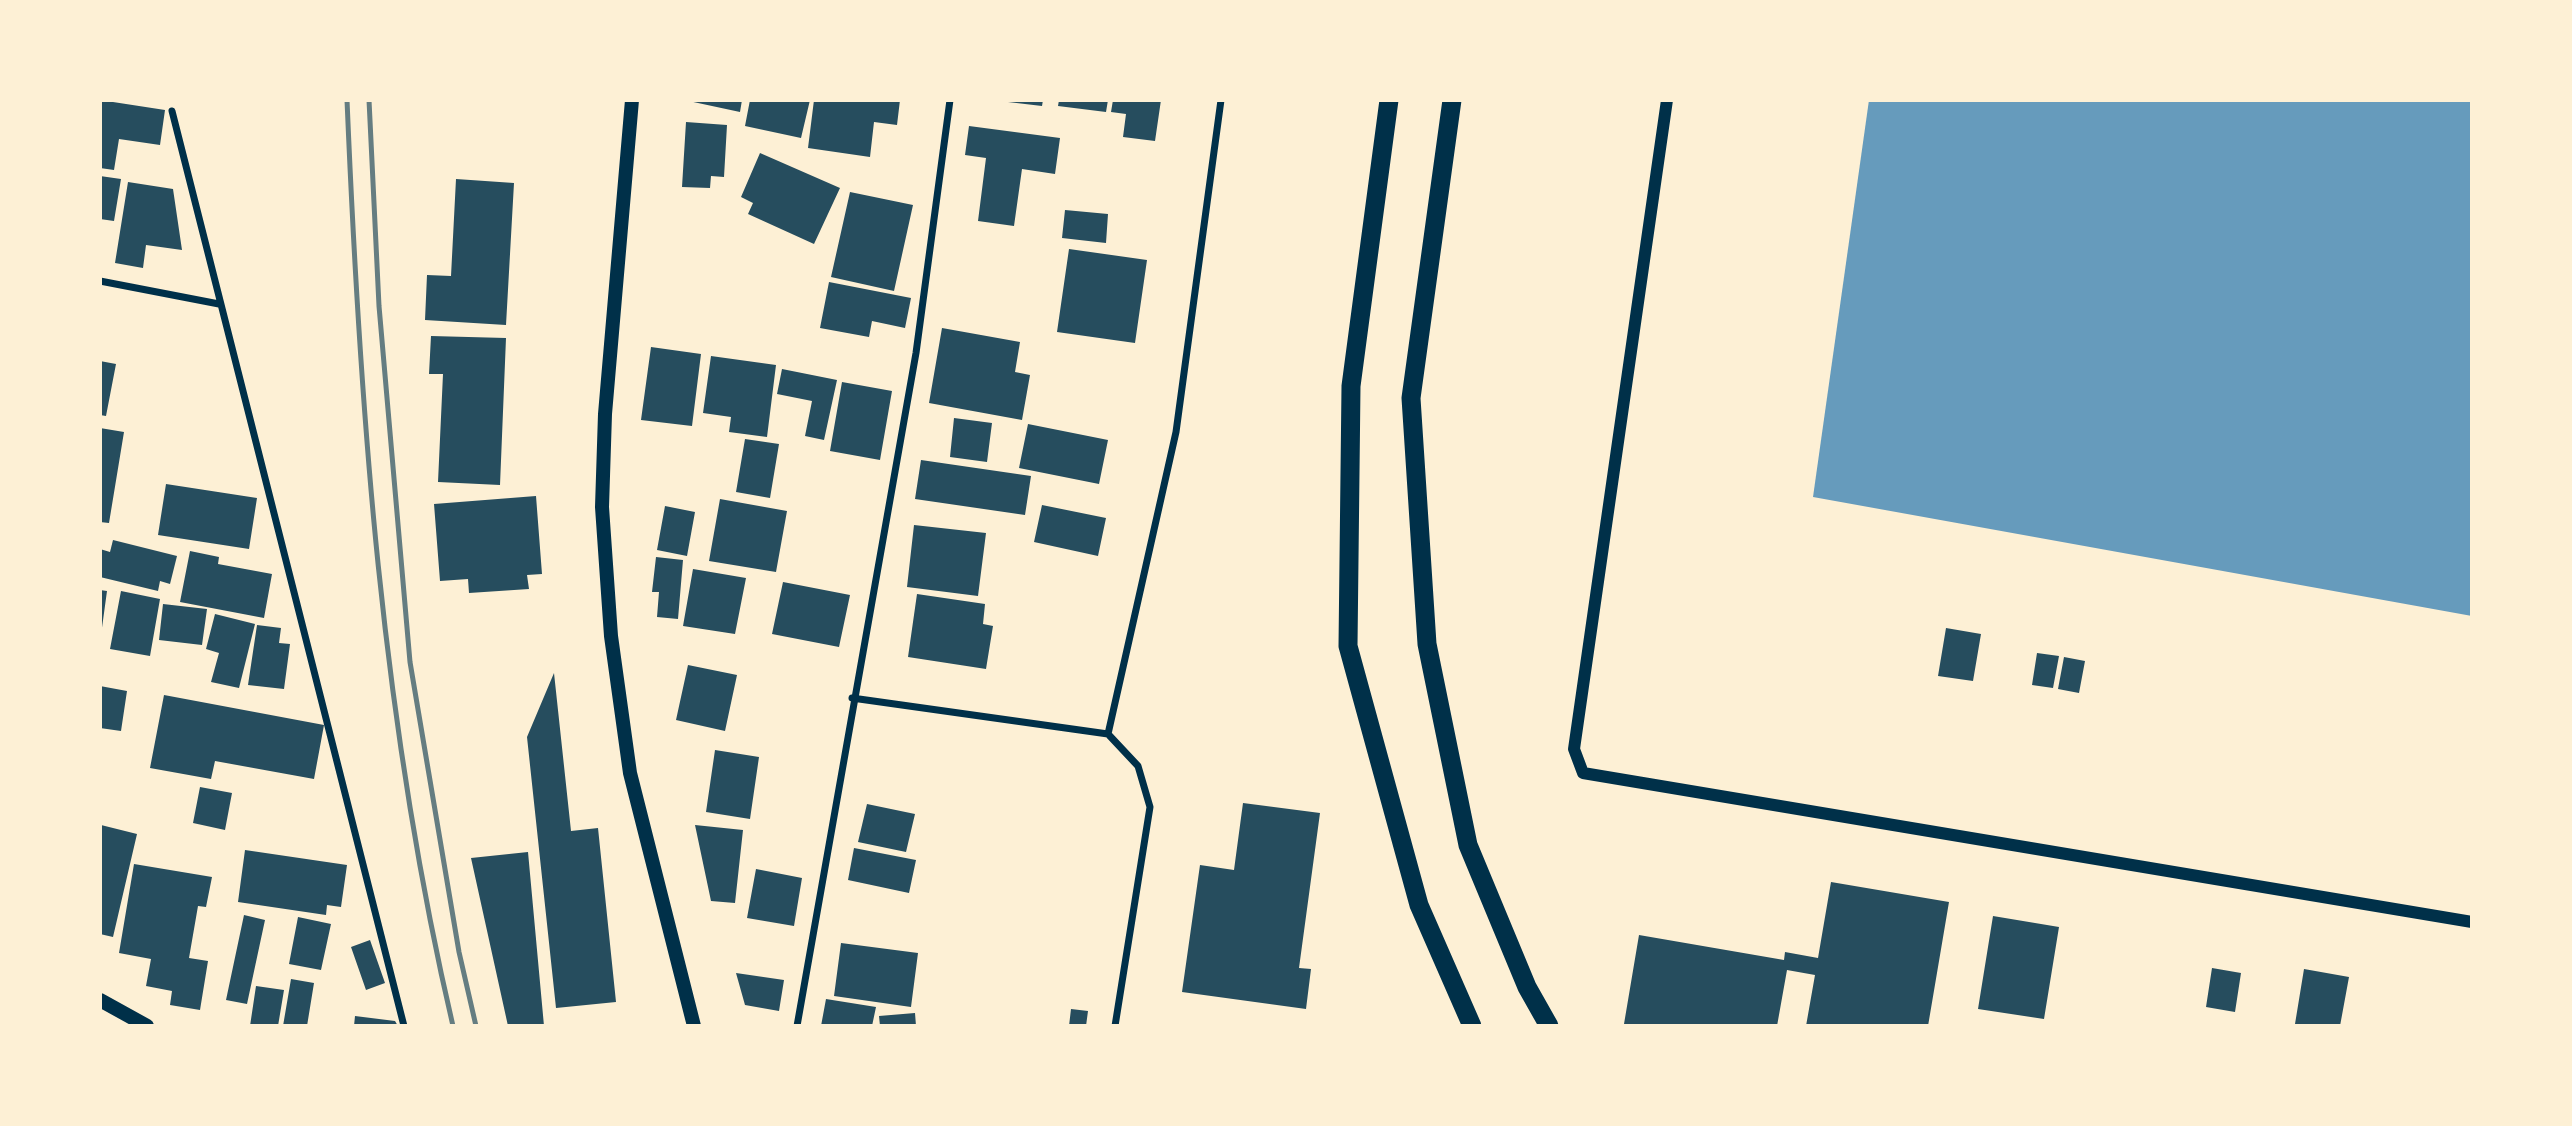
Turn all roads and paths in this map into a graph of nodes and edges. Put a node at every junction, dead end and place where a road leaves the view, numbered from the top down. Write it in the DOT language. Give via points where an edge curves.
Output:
graph roads {
  1 [pos="632,100"];
  2 [pos="950,100"];
  3 [pos="1221,100"];
  4 [pos="1389,100"];
  5 [pos="1452,100"];
  6 [pos="1667,100"];
  7 [pos="172,111"];
  8 [pos="100,281"];
  9 [pos="219,304"];
  10 [pos="852,698"];
  11 [pos="1108,734"];
  12 [pos="2472,922"];
  13 [pos="100,1000"];
  14 [pos="147,1026"];
  15 [pos="404,1026"];
  16 [pos="694,1026"];
  17 [pos="797,1026"];
  18 [pos="1115,1026"];
  19 [pos="1472,1026"];
  20 [pos="1549,1026"];
  1 -- 16 [label="main road" via="605,414 602,507 611,636 630,773"];
  2 -- 10 [label="street" via="916,353"];
  3 -- 11 [label="street" via="1175,432"];
  4 -- 19 [label="highway" via="1351,386 1348,646 1419,905"];
  5 -- 20 [label="highway" via="1410,398 1427,644 1468,845 1527,987"];
  6 -- 12 [label="street" via="1574,749 1583,773"];
  7 -- 9 [label="street"];
  8 -- 9 [label="street"];
  9 -- 15 [label="street"];
  10 -- 11 [label="street"];
  10 -- 17 [label="street"];
  11 -- 18 [label="street" via="1138,766 1150,807"];
  13 -- 14 [label="main road"];
}
